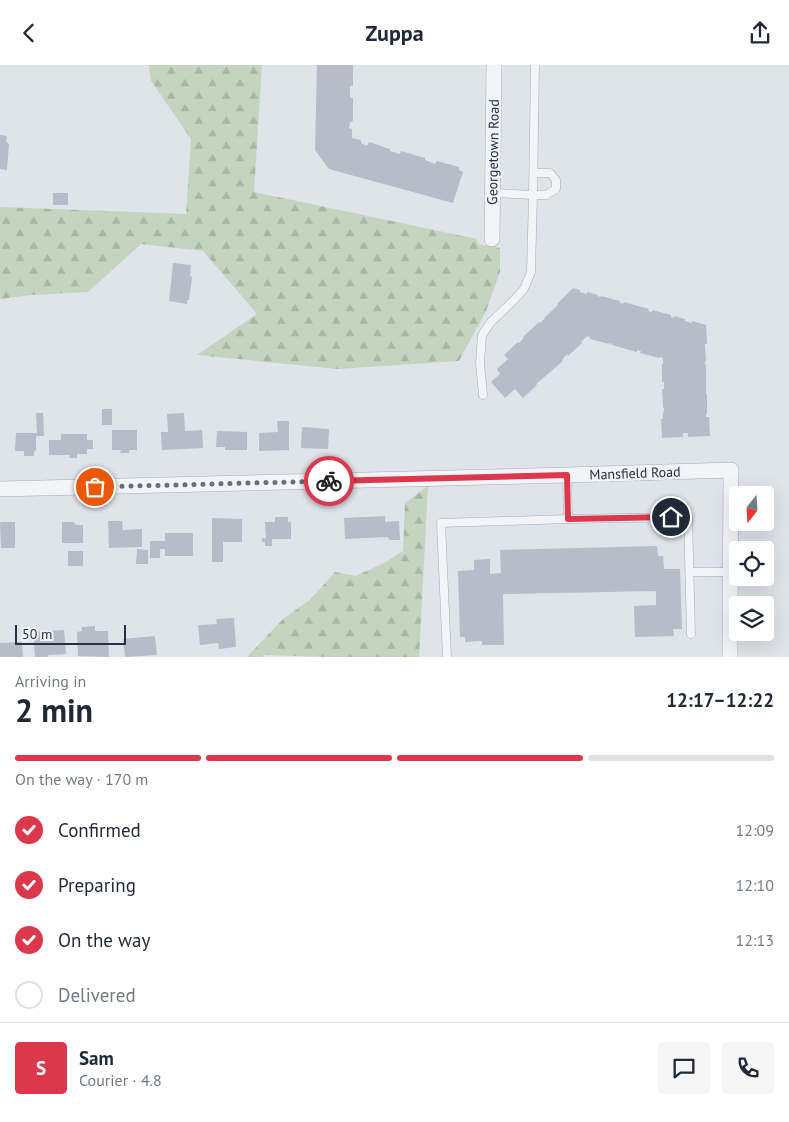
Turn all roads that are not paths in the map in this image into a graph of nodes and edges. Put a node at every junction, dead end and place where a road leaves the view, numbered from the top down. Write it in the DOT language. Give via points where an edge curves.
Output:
graph roads {
  1 [pos="494,65"];
  2 [pos="535,65"];
  3 [pos="534,173"];
  4 [pos="493,193"];
  5 [pos="534,195"];
  6 [pos="492,239"];
  7 [pos="483,395"];
  8 [pos="567,475"];
  9 [pos="0,489"];
  10 [pos="568,519"];
  11 [pos="730,541"];
  12 [pos="729,572"];
  13 [pos="690,573"];
  14 [pos="730,586"];
  15 [pos="691,634"];
  16 [pos="447,657"];
  17 [pos="730,657"];
  1 -- 4 [label="street, Georgetown Road"];
  2 -- 3 [label="lane"];
  3 -- 5 [label="lane"];
  3 -- 5 [label="lane" via="550,173 556,180 556,189 546,195"];
  4 -- 5 [label="lane"];
  4 -- 6 [label="street, Georgetown Road"];
  5 -- 7 [label="lane" via="532,272 524,289 482,335"];
  8 -- 9 [label="street, Mansfield Road"];
  8 -- 10 [label="lane"];
  8 -- 11 [label="street, Mansfield Road" via="731,470"];
  10 -- 13 [label="lane" via="688,517"];
  10 -- 16 [label="lane" via="441,523"];
  12 -- 13 [label="lane"];
  13 -- 15 [label="lane"];
  14 -- 17 [label="street"];
}
